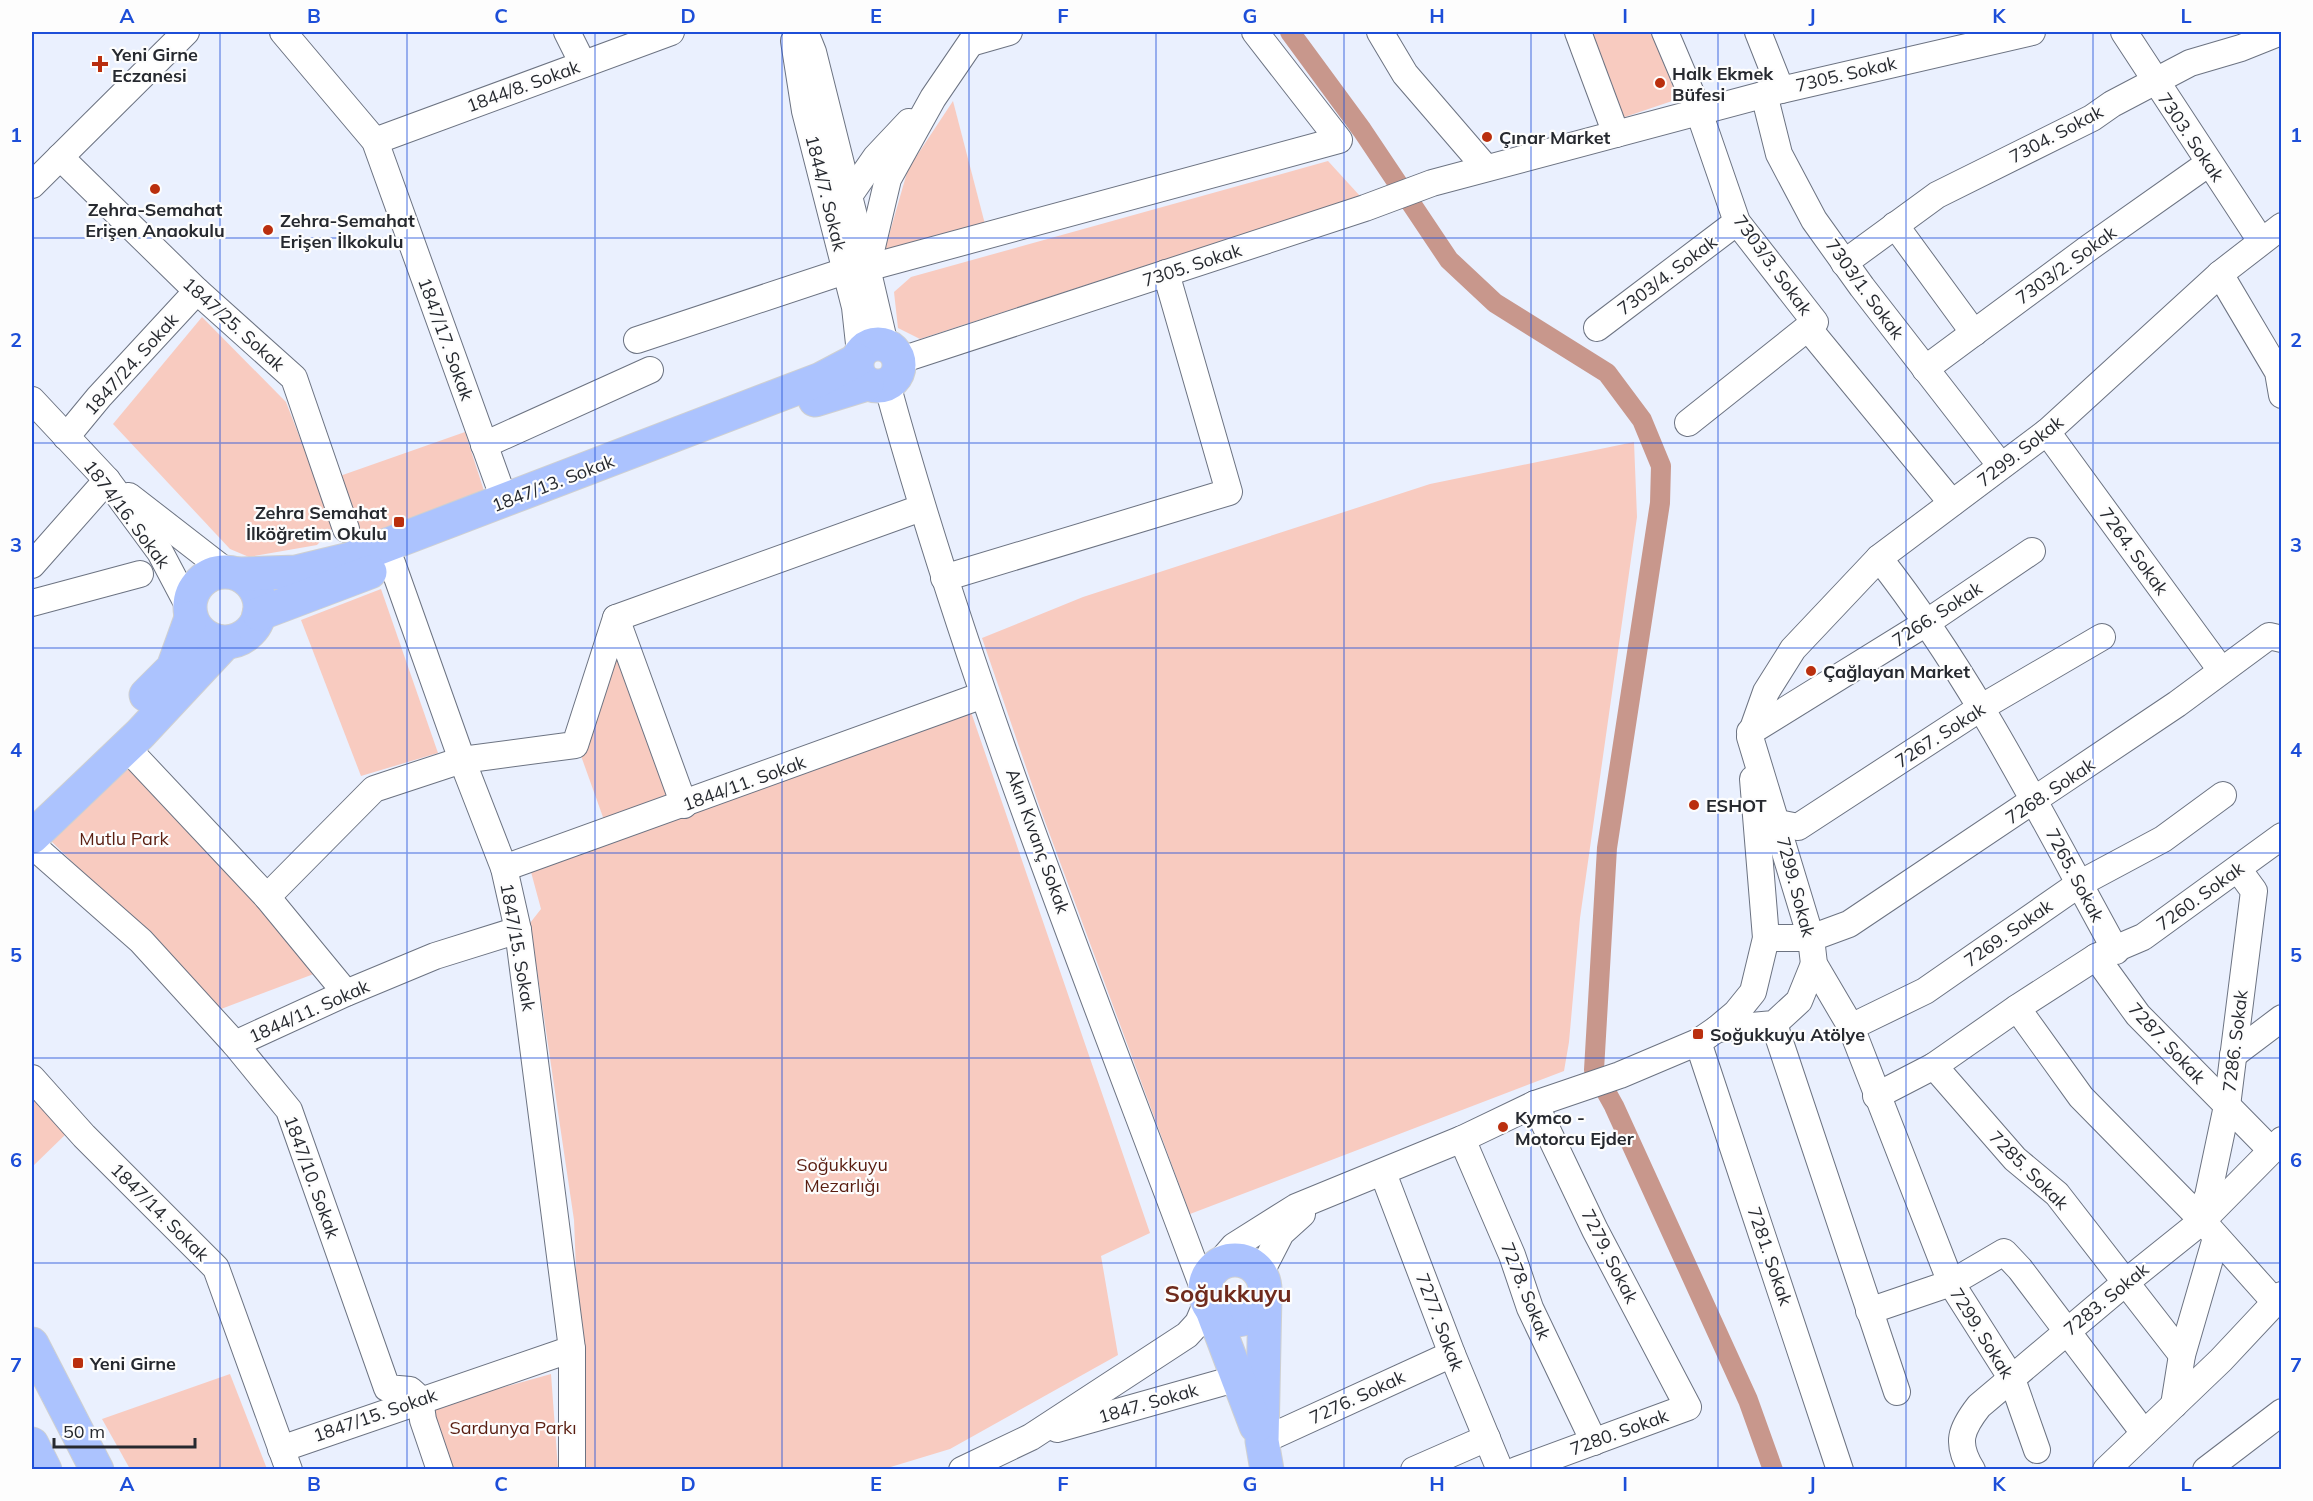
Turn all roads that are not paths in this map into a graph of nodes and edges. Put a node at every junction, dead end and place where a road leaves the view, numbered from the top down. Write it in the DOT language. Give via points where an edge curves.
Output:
graph roads {
  1 [pos="186,32"];
  2 [pos="283,32"];
  3 [pos="567,32"];
  4 [pos="671,32"];
  5 [pos="793,32"];
  6 [pos="805,32"];
  7 [pos="1009,32"];
  8 [pos="1255,32"];
  9 [pos="1380,32"];
  10 [pos="1578,32"];
  11 [pos="1665,32"];
  12 [pos="1758,32"];
  13 [pos="2032,32"];
  14 [pos="2124,32"];
  15 [pos="2281,32"];
  16 [pos="976,37"];
  17 [pos="583,64"];
  18 [pos="2155,82"];
  19 [pos="1772,92"];
  20 [pos="933,98"];
  21 [pos="1699,112"];
  22 [pos="1616,134"];
  23 [pos="375,141"];
  24 [pos="60,157"];
  25 [pos="2209,163"];
  26 [pos="1486,168"];
  27 [pos="32,185"];
  28 [pos="849,195"];
  29 [pos="834,218"];
  30 [pos="1737,222"];
  31 [pos="1895,225"];
  32 [pos="2274,238"];
  33 [pos="1844,263"];
  34 [pos="856,270"];
  35 [pos="1166,273"];
  36 [pos="2220,274"];
  37 [pos="197,291"];
  38 [pos="1597,328"];
  39 [pos="1808,328"];
  40 [pos="1974,333"];
  41 [pos="636,340"];
  42 [pos="876,364"];
  43 [pos="1925,369"];
  44 [pos="650,370"];
  45 [pos="2282,395"];
  46 [pos="32,400"];
  47 [pos="1688,423"];
  48 [pos="2047,432"];
  49 [pos="66,437"];
  50 [pos="484,445"];
  51 [pos="2001,466"];
  52 [pos="107,480"];
  53 [pos="505,502"];
  54 [pos="1952,503"];
  55 [pos="921,508"];
  56 [pos="346,529"];
  57 [pos="2032,551"];
  58 [pos="1879,558"];
  59 [pos="392,563"];
  60 [pos="32,565"];
  61 [pos="233,573"];
  62 [pos="140,574"];
  63 [pos="944,578"];
  64 [pos="32,603"];
  65 [pos="190,613"];
  66 [pos="260,614"];
  67 [pos="616,618"];
  68 [pos="1926,623"];
  69 [pos="2102,637"];
  70 [pos="2282,639"];
  71 [pos="225,643"];
  72 [pos="2221,670"];
  73 [pos="983,695"];
  74 [pos="1982,707"];
  75 [pos="1750,735"];
  76 [pos="126,747"];
  77 [pos="462,760"];
  78 [pos="2223,795"];
  79 [pos="2035,801"];
  80 [pos="684,805"];
  81 [pos="32,811"];
  82 [pos="1778,823"];
  83 [pos="2282,836"];
  84 [pos="32,837"];
  85 [pos="32,845"];
  86 [pos="504,867"];
  87 [pos="2238,869"];
  88 [pos="2079,884"];
  89 [pos="267,897"];
  90 [pos="518,930"];
  91 [pos="1811,938"];
  92 [pos="1766,939"];
  93 [pos="2106,954"];
  94 [pos="1814,964"];
  95 [pos="346,993"];
  96 [pos="2017,1008"];
  97 [pos="2282,1018"];
  98 [pos="1774,1024"];
  99 [pos="1851,1027"];
  100 [pos="1708,1036"];
  101 [pos="235,1044"];
  102 [pos="2233,1054"];
  103 [pos="1934,1066"];
  104 [pos="32,1078"];
  105 [pos="1876,1096"];
  106 [pos="1535,1104"];
  107 [pos="2227,1106"];
  108 [pos="1462,1139"];
  109 [pos="2276,1145"];
  110 [pos="1383,1173"];
  111 [pos="1343,1189"];
  112 [pos="2205,1225"];
  113 [pos="2126,1282"];
  114 [pos="1951,1283"];
  115 [pos="1263,1284"];
  116 [pos="1210,1293"];
  117 [pos="2278,1299"];
  118 [pos="1869,1311"];
  119 [pos="2066,1331"];
  120 [pos="32,1344"];
  121 [pos="572,1349"];
  122 [pos="1452,1354"];
  123 [pos="2182,1355"];
  124 [pos="1251,1373"];
  125 [pos="2012,1378"];
  126 [pos="1897,1392"];
  127 [pos="420,1399"];
  128 [pos="2174,1405"];
  129 [pos="1688,1407"];
  130 [pos="2279,1419"];
  131 [pos="2144,1433"];
  132 [pos="1031,1437"];
  133 [pos="1487,1438"];
  134 [pos="1594,1442"];
  135 [pos="32,1444"];
  136 [pos="2037,1450"];
  137 [pos="1264,1455"];
  138 [pos="285,1459"];
  139 [pos="45,1470"];
  140 [pos="97,1470"];
  141 [pos="440,1470"];
  142 [pos="572,1470"];
  143 [pos="962,1470"];
  144 [pos="1414,1470"];
  145 [pos="1500,1470"];
  146 [pos="1517,1470"];
  147 [pos="1840,1470"];
  148 [pos="1971,1470"];
  149 [pos="2106,1470"];
  150 [pos="2206,1470"];
  1 -- 24 [label="street"];
  2 -- 23 [label="street, 1847/17. Sokak"];
  3 -- 17 [label="street"];
  4 -- 17 [label="street, 1844/8. Sokak"];
  5 -- 29 [label="street, 1844/7. Sokak" via="805,111"];
  6 -- 28 [label="street"];
  7 -- 16 [label="street"];
  8 -- 34 [label="street" via="1339,140"];
  9 -- 26 [label="street" via="1405,74"];
  10 -- 22 [label="street"];
  11 -- 21 [label="street, 7303/3. Sokak"];
  12 -- 19 [label="street, 7303/1. Sokak"];
  13 -- 19 [label="street, 7305. Sokak"];
  14 -- 18 [label="street, 7303. Sokak"];
  15 -- 18 [label="street, 7304. Sokak" via="2190,63"];
  16 -- 20 [label="street, Akın Kıvanç Sokak"];
  17 -- 23 [label="street, 1844/8. Sokak"];
  18 -- 25 [label="street, 7303. Sokak"];
  18 -- 31 [label="street, 7304. Sokak" via="1937,195"];
  19 -- 21 [label="street, 7305. Sokak"];
  19 -- 33 [label="street, 7303/1. Sokak" via="1779,154 1814,220"];
  20 -- 28 [label="street" via="876,157"];
  20 -- 34 [label="street, Akın Kıvanç Sokak" via="888,179"];
  21 -- 22 [label="street, 7305. Sokak"];
  21 -- 30 [label="street, 7303/3. Sokak"];
  22 -- 26 [label="street, 7305. Sokak"];
  23 -- 50 [label="street, 1847/17. Sokak"];
  24 -- 27 [label="street"];
  24 -- 37 [label="street, 1847/25. Sokak"];
  25 -- 32 [label="street, 7303. Sokak"];
  25 -- 40 [label="street, 7303/2. Sokak"];
  26 -- 35 [label="street, 7305. Sokak"];
  28 -- 29 [label="street"];
  28 -- 34 [label="street"];
  29 -- 34 [label="street, 1844/7. Sokak"];
  30 -- 38 [label="street, 7303/4. Sokak"];
  30 -- 39 [label="street, 7303/3. Sokak" via="1815,322"];
  31 -- 33 [label="street, 7304. Sokak"];
  31 -- 40 [label="street"];
  32 -- 36 [label="street, 7299. Sokak"];
  33 -- 43 [label="street, 7303/1. Sokak"];
  34 -- 41 [label="street"];
  34 -- 42 [label="street, Akın Kıvanç Sokak"];
  35 -- 42 [label="street, 7305. Sokak"];
  35 -- 63 [label="street" via="1229,492"];
  36 -- 45 [label="street" via="2278,372"];
  36 -- 48 [label="street, 7299. Sokak"];
  37 -- 49 [label="street, 1847/24. Sokak"];
  37 -- 56 [label="street, 1847/25. Sokak" via="294,378"];
  39 -- 47 [label="street, 7303/3. Sokak"];
  39 -- 54 [label="street, 7303/3. Sokak"];
  40 -- 43 [label="street, 7303/2. Sokak"];
  42 -- 53 [label="main road, 1847/13. Sokak" via="821,380"];
  42 -- 55 [label="street, Akın Kıvanç Sokak"];
  42 -- 59 [label="main road, 1847/13. Sokak" via="831,394"];
  43 -- 51 [label="street, 7303/1. Sokak"];
  44 -- 50 [label="street"];
  46 -- 49 [label="street, 1874/16. Sokak"];
  48 -- 51 [label="street, 7299. Sokak"];
  48 -- 72 [label="street, 7264. Sokak"];
  49 -- 52 [label="street, 1874/16. Sokak"];
  50 -- 53 [label="street, 1847/17. Sokak"];
  51 -- 54 [label="street, 7299. Sokak"];
  52 -- 60 [label="street"];
  52 -- 61 [label="street"];
  52 -- 65 [label="street, 1874/16. Sokak" via="160,552"];
  53 -- 61 [label="main road, 1847/13. Sokak" via="350,559 296,572"];
  54 -- 58 [label="street, 7299. Sokak"];
  55 -- 63 [label="street, Akın Kıvanç Sokak"];
  55 -- 67 [label="street"];
  57 -- 68 [label="street, 7266. Sokak"];
  58 -- 68 [label="street, 7265. Sokak"];
  58 -- 75 [label="street, 7299. Sokak" via="1793,649 1766,692"];
  59 -- 66 [label="main road, 1847/13. Sokak"];
  59 -- 77 [label="street, 1847/15. Sokak"];
  61 -- 65 [label="main road" via="215,573 196,586"];
  61 -- 66 [label="main road" via="256,591"];
  62 -- 64 [label="street"];
  63 -- 73 [label="street, Akın Kıvanç Sokak"];
  65 -- 71 [label="main road" via="204,636"];
  65 -- 81 [label="main road" via="172,668"];
  66 -- 71 [label="main road" via="247,635"];
  67 -- 77 [label="street" via="575,745"];
  67 -- 80 [label="street"];
  68 -- 74 [label="street, 7265. Sokak"];
  68 -- 75 [label="street, 7266. Sokak"];
  69 -- 74 [label="street, 7267. Sokak"];
  70 -- 72 [label="street, 7268. Sokak" via="2269,636"];
  71 -- 76 [label="main road"];
  72 -- 79 [label="street, 7268. Sokak" via="2178,704"];
  73 -- 80 [label="street, 1844/11. Sokak"];
  73 -- 116 [label="street, Akın Kıvanç Sokak"];
  74 -- 79 [label="street, 7265. Sokak"];
  74 -- 82 [label="street, 7267. Sokak" via="1798,827"];
  75 -- 82 [label="street, 7299. Sokak"];
  75 -- 92 [label="street"];
  76 -- 84 [label="main road"];
  76 -- 89 [label="street"];
  77 -- 86 [label="street, 1847/15. Sokak"];
  77 -- 89 [label="street" via="374,789"];
  78 -- 88 [label="street, 7269. Sokak" via="2163,839"];
  79 -- 88 [label="street, 7265. Sokak"];
  79 -- 91 [label="street, 7268. Sokak" via="1849,924"];
  80 -- 86 [label="street, 1844/11. Sokak"];
  82 -- 91 [label="street, 7299. Sokak"];
  83 -- 87 [label="street, 7260. Sokak"];
  85 -- 101 [label="street, 1847/10. Sokak" via="141,941"];
  86 -- 90 [label="street, 1847/15. Sokak"];
  87 -- 93 [label="street, 7260. Sokak" via="2143,937"];
  87 -- 102 [label="street, 7286. Sokak" via="2254,891"];
  88 -- 93 [label="street, 7265. Sokak"];
  88 -- 99 [label="street, 7269. Sokak" via="1925,991"];
  89 -- 95 [label="street"];
  90 -- 95 [label="street, 1844/11. Sokak" via="435,956"];
  90 -- 121 [label="street, 1847/15. Sokak"];
  91 -- 92 [label="street, 7268. Sokak"];
  91 -- 94 [label="street, 7299. Sokak"];
  92 -- 100 [label="street" via="1753,992 1736,1013"];
  93 -- 96 [label="street, 7260. Sokak"];
  93 -- 107 [label="street, 7287. Sokak" via="2138,1015"];
  94 -- 98 [label="street" via="1799,1001"];
  94 -- 99 [label="street, 7299. Sokak"];
  95 -- 101 [label="street, 1844/11. Sokak"];
  96 -- 103 [label="street, 7260. Sokak"];
  96 -- 112 [label="street" via="2081,1097"];
  97 -- 102 [label="street"];
  98 -- 100 [label="street"];
  98 -- 118 [label="street"];
  99 -- 105 [label="street, 7299. Sokak"];
  100 -- 106 [label="street" via="1620,1075"];
  100 -- 147 [label="street, 7281. Sokak"];
  101 -- 127 [label="street, 1847/10. Sokak" via="290,1110 387,1388 410,1390"];
  102 -- 107 [label="street, 7286. Sokak"];
  103 -- 105 [label="street"];
  103 -- 113 [label="street, 7285. Sokak" via="2015,1159 2057,1194"];
  104 -- 138 [label="street, 1847/14. Sokak" via="216,1268"];
  105 -- 114 [label="street, 7299. Sokak"];
  106 -- 108 [label="street"];
  106 -- 129 [label="street, 7279. Sokak" via="1595,1230"];
  107 -- 109 [label="street, 7287. Sokak"];
  107 -- 112 [label="street, 7286. Sokak"];
  108 -- 110 [label="street"];
  108 -- 134 [label="street, 7278. Sokak" via="1512,1255 1530,1308"];
  109 -- 112 [label="street, 7283. Sokak"];
  110 -- 111 [label="street"];
  110 -- 122 [label="street, 7277. Sokak"];
  111 -- 115 [label="street" via="1299,1215 1281,1233"];
  111 -- 116 [label="street, 1847. Sokak" via="1296,1207 1234,1246"];
  112 -- 113 [label="street, 7283. Sokak"];
  112 -- 117 [label="street"];
  112 -- 123 [label="street, 7286. Sokak"];
  113 -- 119 [label="street, 7283. Sokak"];
  113 -- 123 [label="street, 7285. Sokak"];
  114 -- 118 [label="street"];
  114 -- 119 [label="street" via="2004,1252"];
  114 -- 125 [label="street, 7299. Sokak"];
  115 -- 116 [label="main road" via="1244,1262 1234,1260"];
  115 -- 116 [label="main road" via="1262,1304 1247,1318 1228,1320"];
  115 -- 124 [label="main road"];
  116 -- 124 [label="main road"];
  116 -- 132 [label="street, 1847. Sokak" via="1198,1323 1187,1335"];
  117 -- 128 [label="street"];
  118 -- 126 [label="street"];
  119 -- 125 [label="street, 7283. Sokak"];
  119 -- 131 [label="street"];
  120 -- 140 [label="main road"];
  121 -- 127 [label="street, 1847/15. Sokak"];
  121 -- 142 [label="street, 1847/15. Sokak"];
  122 -- 133 [label="street, 7277. Sokak"];
  122 -- 137 [label="street, 7276. Sokak"];
  123 -- 128 [label="street, 7286. Sokak"];
  124 -- 132 [label="street, 1847. Sokak"];
  124 -- 137 [label="main road"];
  125 -- 136 [label="street, 7299. Sokak"];
  125 -- 148 [label="street, 7283. Sokak" via="1978,1406 1963,1426 1962,1442"];
  127 -- 138 [label="street, 1847/15. Sokak"];
  127 -- 141 [label="street"];
  128 -- 131 [label="street"];
  129 -- 134 [label="street, 7280. Sokak"];
  130 -- 150 [label="street"];
  131 -- 149 [label="street"];
  132 -- 143 [label="street, 1847. Sokak"];
  133 -- 144 [label="street"];
  133 -- 145 [label="street, 7277. Sokak"];
  134 -- 146 [label="street, 7280. Sokak"];
  135 -- 139 [label="main road"];
}
